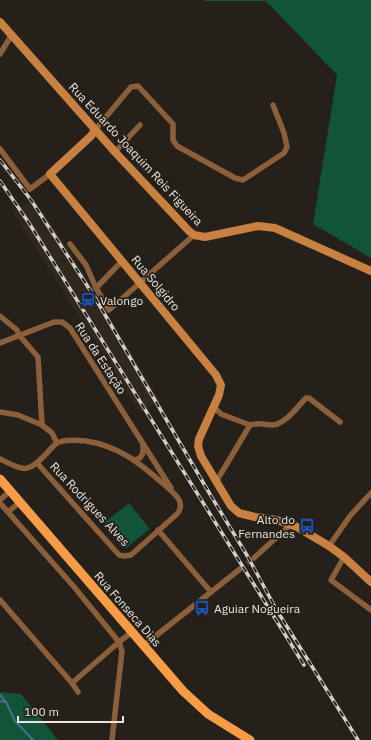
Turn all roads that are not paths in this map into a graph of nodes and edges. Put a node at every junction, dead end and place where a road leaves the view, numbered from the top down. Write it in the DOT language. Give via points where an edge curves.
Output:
graph roads {
  1 [pos="0,22"];
  2 [pos="11,36"];
  3 [pos="0,54"];
  4 [pos="273,105"];
  5 [pos="140,125"];
  6 [pos="95,130"];
  7 [pos="0,149"];
  8 [pos="115,152"];
  9 [pos="50,174"];
  10 [pos="194,235"];
  11 [pos="70,244"];
  12 [pos="122,261"];
  13 [pos="371,271"];
  14 [pos="140,283"];
  15 [pos="96,288"];
  16 [pos="0,316"];
  17 [pos="19,335"];
  18 [pos="0,343"];
  19 [pos="214,407"];
  20 [pos="0,412"];
  21 [pos="340,422"];
  22 [pos="42,425"];
  23 [pos="250,425"];
  24 [pos="57,443"];
  25 [pos="143,443"];
  26 [pos="0,460"];
  27 [pos="134,460"];
  28 [pos="37,463"];
  29 [pos="0,479"];
  30 [pos="216,482"];
  31 [pos="10,491"];
  32 [pos="174,493"];
  33 [pos="371,493"];
  34 [pos="0,502"];
  35 [pos="20,502"];
  36 [pos="8,512"];
  37 [pos="290,524"];
  38 [pos="158,530"];
  39 [pos="329,546"];
  40 [pos="344,557"];
  41 [pos="254,558"];
  42 [pos="240,569"];
  43 [pos="371,582"];
  44 [pos="212,592"];
  45 [pos="0,600"];
  46 [pos="371,610"];
  47 [pos="132,632"];
  48 [pos="119,642"];
  49 [pos="144,646"];
  50 [pos="72,683"];
  51 [pos="78,692"];
  52 [pos="112,740"];
  53 [pos="250,740"];
  1 -- 2 [label="street, Rua Eduardo Joaquim Reis Figueira"];
  2 -- 3 [label="street"];
  2 -- 6 [label="street, Rua Eduardo Joaquim Reis Figueira"];
  4 -- 6 [label="street" via="287,147 284,153 243,180 177,146 173,140 173,124 138,86 131,87"];
  5 -- 8 [label="street"];
  6 -- 8 [label="street, Rua Eduardo Joaquim Reis Figueira"];
  6 -- 9 [label="street"];
  7 -- 9 [label="street" via="30,189"];
  8 -- 10 [label="street, Rua Eduardo Joaquim Reis Figueira"];
  9 -- 12 [label="street, Rua Solgidro"];
  10 -- 13 [label="street, Rua Eduardo Joaquim Reis Figueira" via="205,237 258,226 276,228"];
  10 -- 14 [label="street"];
  11 -- 15 [label="street" via="86,265"];
  12 -- 14 [label="street, Rua Solgidro"];
  12 -- 15 [label="street"];
  14 -- 15 [label="street" via="109,310"];
  14 -- 19 [label="street, Rua Solgidro" via="216,375 221,385"];
  16 -- 17 [label="street" via="17,330"];
  17 -- 18 [label="street, Rua da Estação"];
  17 -- 22 [label="street" via="38,357"];
  17 -- 25 [label="street, Rua da Estação" via="54,322 62,322 70,328"];
  19 -- 23 [label="street" via="221,414"];
  19 -- 30 [label="street, Rua Solgidro" via="198,446"];
  20 -- 22 [label="street" via="18,415"];
  21 -- 23 [label="street" via="306,398 280,423"];
  22 -- 24 [label="street" via="52,433"];
  23 -- 30 [label="street"];
  24 -- 27 [label="street" via="66,440 100,443"];
  24 -- 28 [label="street"];
  25 -- 27 [label="street" via="144,453"];
  25 -- 32 [label="street, Rua da Estação"];
  26 -- 28 [label="street" via="26,469"];
  27 -- 32 [label="street"];
  28 -- 38 [label="street, Rua Rodrigues Alves" via="119,555 131,555"];
  29 -- 31 [label="main road, Rua Fonseca Dias"];
  30 -- 37 [label="street, Rua Solgidro" via="231,506 239,513"];
  31 -- 34 [label="street"];
  31 -- 35 [label="main road, Rua Fonseca Dias"];
  32 -- 38 [label="street, Rua Rodrigues Alves" via="181,502 181,510"];
  33 -- 39 [label="street" via="350,516"];
  34 -- 36 [label="street"];
  35 -- 36 [label="street"];
  35 -- 47 [label="main road, Rua Fonseca Dias"];
  36 -- 48 [label="street"];
  37 -- 39 [label="street, Rua Solgidro"];
  37 -- 41 [label="street"];
  38 -- 44 [label="street"];
  39 -- 40 [label="street, Rua Solgidro"];
  40 -- 43 [label="street, Rua Solgidro"];
  40 -- 46 [label="street" via="331,580"];
  42 -- 44 [label="street"];
  44 -- 49 [label="street"];
  45 -- 50 [label="street"];
  47 -- 48 [label="street"];
  47 -- 49 [label="main road, Rua Fonseca Dias"];
  48 -- 50 [label="street"];
  48 -- 52 [label="street" via="122,651"];
  49 -- 53 [label="main road, Rua Fonseca Dias" via="196,704"];
  50 -- 51 [label="street"];
}
